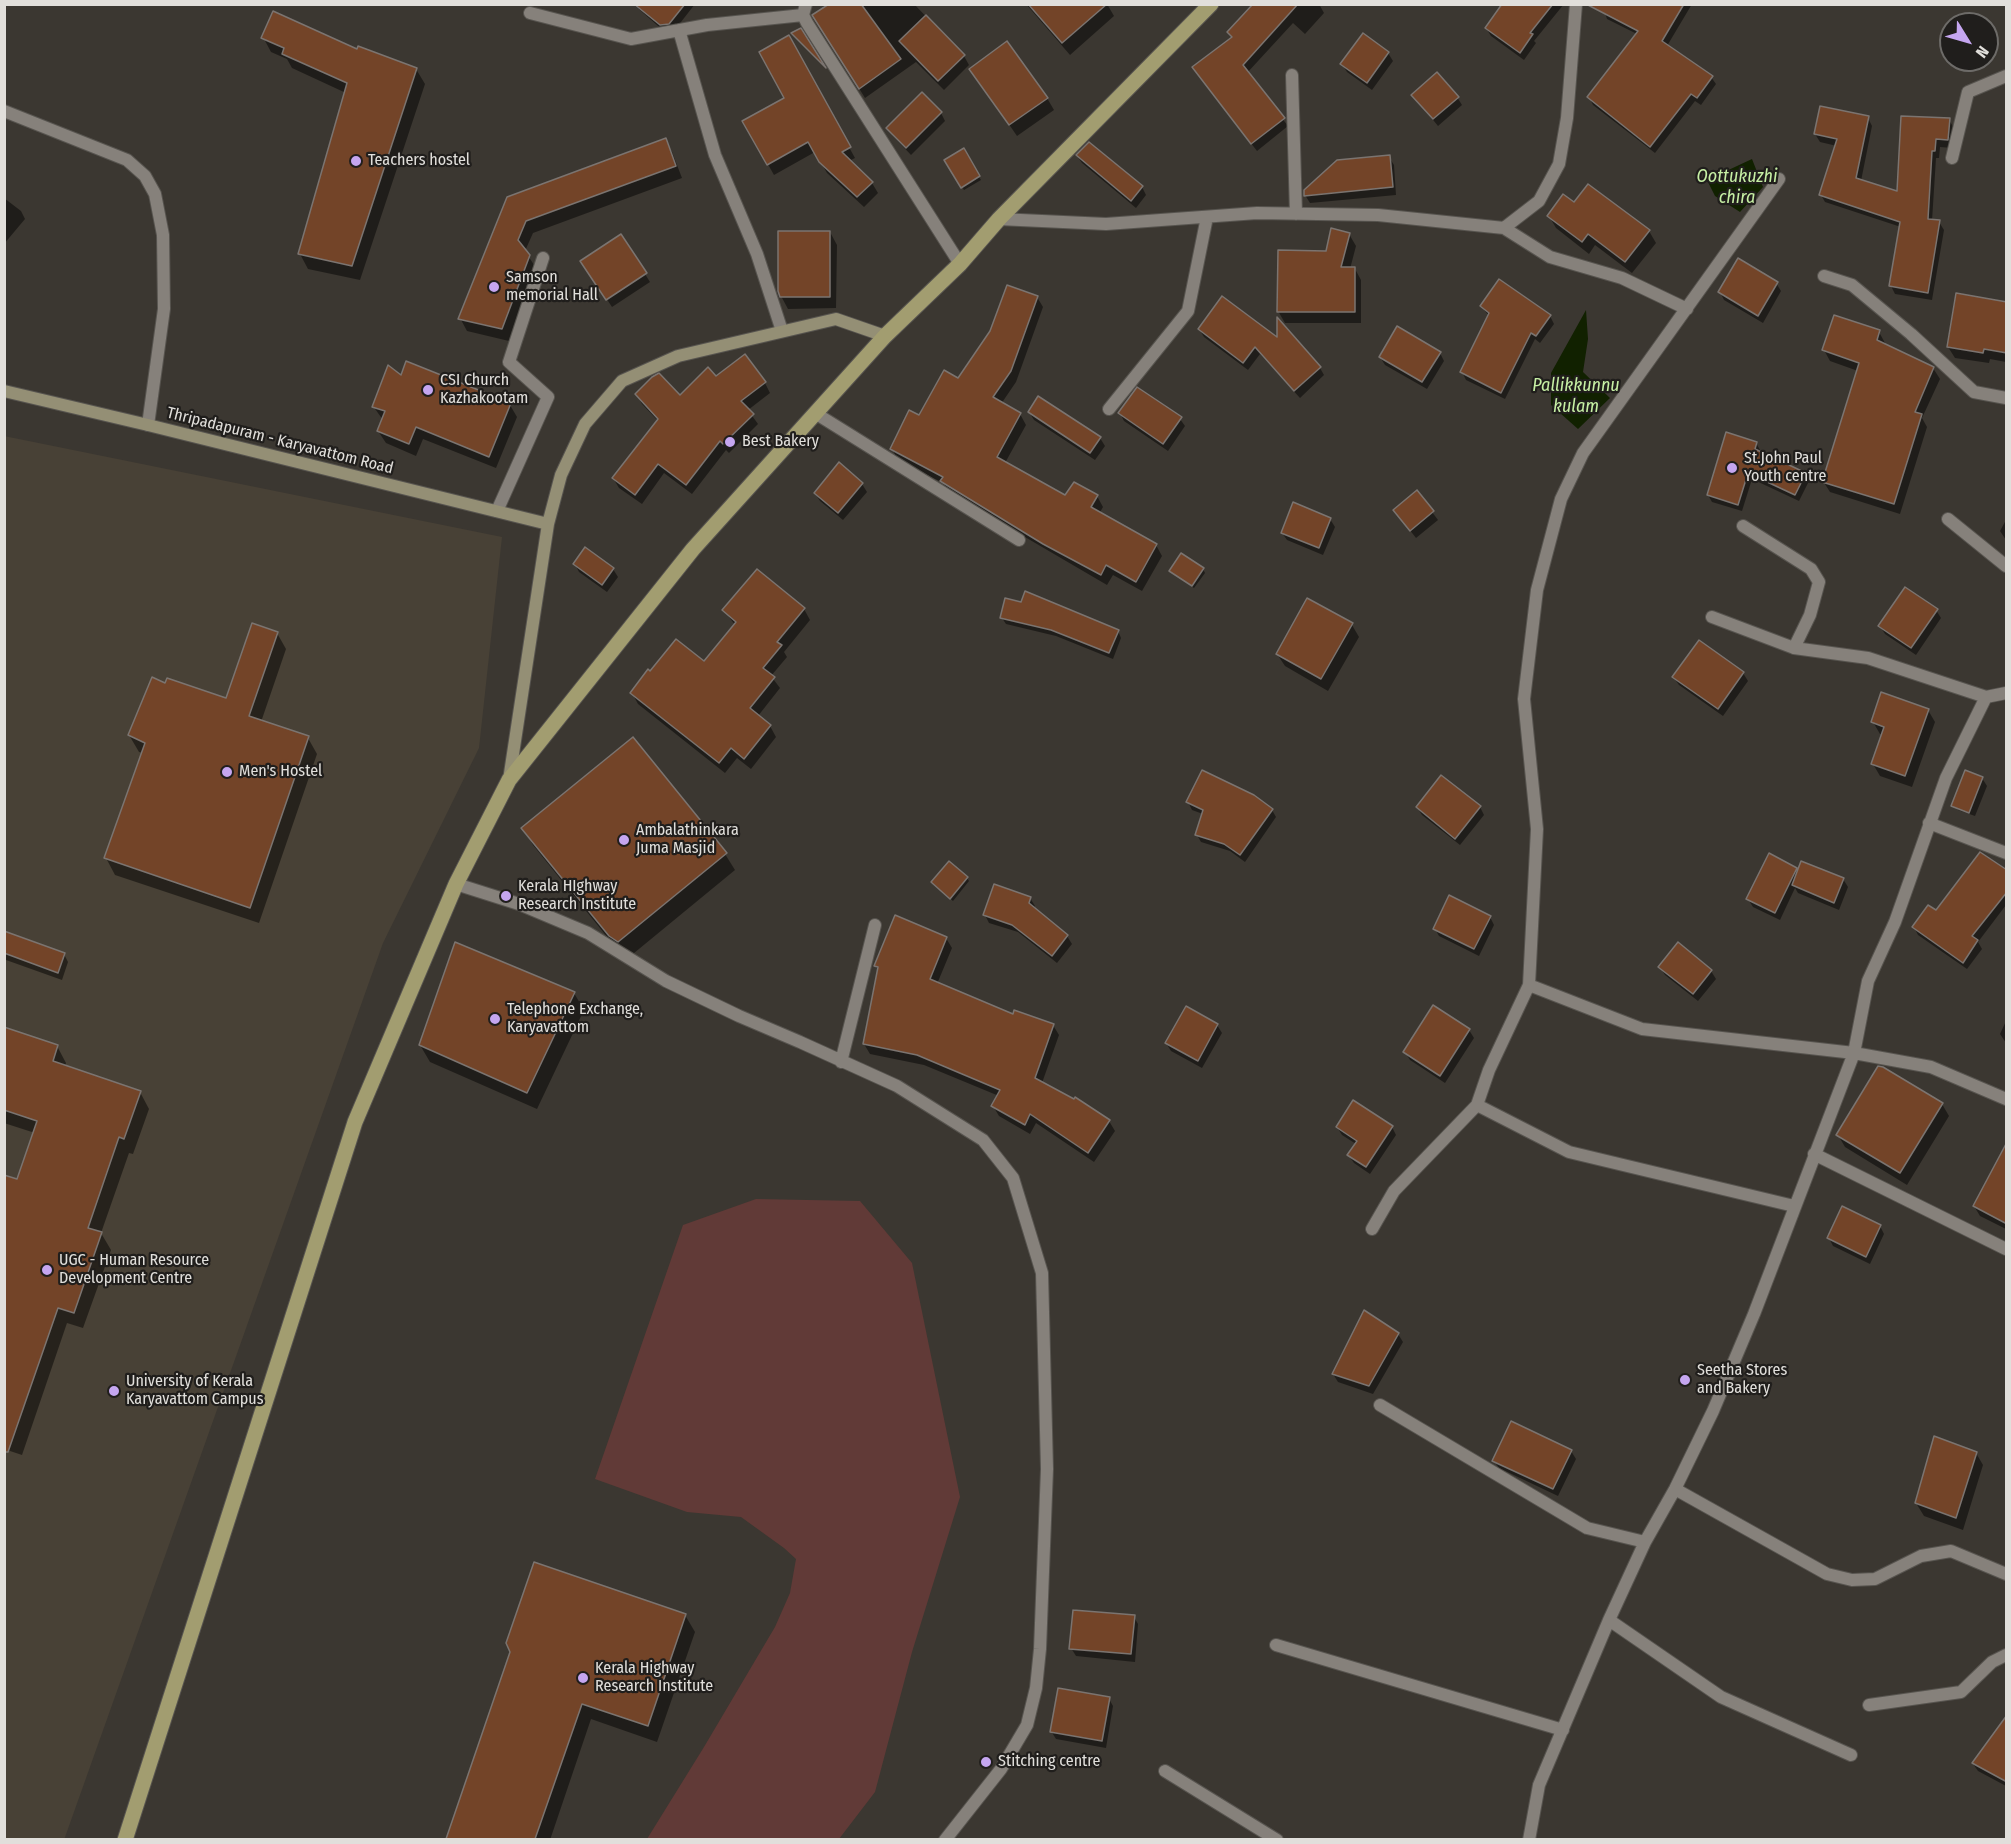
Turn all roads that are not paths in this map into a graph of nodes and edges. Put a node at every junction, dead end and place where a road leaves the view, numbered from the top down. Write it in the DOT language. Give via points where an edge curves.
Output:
graph roads {
  1 [pos="1211,4"];
  2 [pos="1576,4"];
  3 [pos="804,10"];
  4 [pos="530,13"];
  5 [pos="680,30"];
  6 [pos="1292,75"];
  7 [pos="2007,76"];
  8 [pos="4,111"];
  9 [pos="1952,158"];
  10 [pos="1779,179"];
  11 [pos="1296,214"];
  12 [pos="1207,216"];
  13 [pos="999,219"];
  14 [pos="1504,228"];
  15 [pos="543,258"];
  16 [pos="960,264"];
  17 [pos="1824,276"];
  18 [pos="1687,309"];
  19 [pos="782,331"];
  20 [pos="885,336"];
  21 [pos="4,391"];
  22 [pos="2007,398"];
  23 [pos="1109,409"];
  24 [pos="815,413"];
  25 [pos="148,425"];
  26 [pos="497,512"];
  27 [pos="1948,519"];
  28 [pos="548,524"];
  29 [pos="1743,526"];
  30 [pos="1019,540"];
  31 [pos="2007,566"];
  32 [pos="1712,617"];
  33 [pos="1794,648"];
  34 [pos="2007,693"];
  35 [pos="1986,697"];
  36 [pos="509,780"];
  37 [pos="1929,823"];
  38 [pos="2007,853"];
  39 [pos="456,884"];
  40 [pos="875,925"];
  41 [pos="1529,986"];
  42 [pos="1854,1053"];
  43 [pos="841,1062"];
  44 [pos="2007,1098"];
  45 [pos="1477,1105"];
  46 [pos="1814,1154"];
  47 [pos="1794,1206"];
  48 [pos="1372,1229"];
  49 [pos="2007,1249"];
  50 [pos="1380,1404"];
  51 [pos="1675,1489"];
  52 [pos="1645,1542"];
  53 [pos="2007,1574"];
  54 [pos="1609,1620"];
  55 [pos="1276,1645"];
  56 [pos="2007,1655"];
  57 [pos="1869,1705"];
  58 [pos="1563,1730"];
  59 [pos="1851,1755"];
  60 [pos="1165,1771"];
  61 [pos="125,1839"];
  62 [pos="945,1839"];
  63 [pos="1277,1839"];
  64 [pos="1528,1839"];
  1 -- 13 [label="main road"];
  2 -- 14 [label="street" via="1567,118 1559,164 1539,201"];
  3 -- 5 [label="street"];
  3 -- 16 [label="street"];
  4 -- 5 [label="street" via="631,39"];
  5 -- 19 [label="street" via="715,155 757,254"];
  6 -- 11 [label="street"];
  7 -- 9 [label="street" via="1968,92"];
  8 -- 25 [label="street" via="126,160 145,176 155,194 163,235 164,309"];
  10 -- 18 [label="street"];
  11 -- 12 [label="street"];
  11 -- 14 [label="street" via="1378,215"];
  12 -- 13 [label="street" via="1106,224"];
  12 -- 23 [label="street" via="1188,311"];
  13 -- 16 [label="main road"];
  14 -- 18 [label="street" via="1550,257 1622,278"];
  15 -- 26 [label="street" via="509,362 548,397"];
  16 -- 20 [label="main road"];
  17 -- 22 [label="street" via="1852,285 1974,392"];
  18 -- 41 [label="street" via="1583,453 1561,500 1537,590 1524,699 1537,829"];
  19 -- 20 [label="main road" via="836,319"];
  19 -- 28 [label="main road" via="678,356 622,381 585,424 561,475"];
  20 -- 24 [label="main road"];
  21 -- 25 [label="main road, Thripadapuram - Karyavattom Road"];
  24 -- 30 [label="street"];
  24 -- 36 [label="main road" via="693,549"];
  25 -- 26 [label="main road, Thripadapuram - Karyavattom Road"];
  26 -- 28 [label="main road, Thripadapuram - Karyavattom Road"];
  27 -- 31 [label="street"];
  28 -- 36 [label="main road"];
  29 -- 33 [label="street" via="1811,569 1819,582 1810,615"];
  32 -- 33 [label="street"];
  33 -- 35 [label="street" via="1868,658"];
  34 -- 35 [label="street"];
  35 -- 37 [label="street" via="1946,778"];
  36 -- 39 [label="main road"];
  37 -- 38 [label="street"];
  37 -- 42 [label="street" via="1894,922 1868,981"];
  39 -- 43 [label="street" via="519,904 588,933 666,981"];
  39 -- 61 [label="main road" via="355,1122"];
  40 -- 43 [label="street"];
  41 -- 42 [label="street" via="1642,1029"];
  41 -- 45 [label="street" via="1489,1070"];
  42 -- 44 [label="street" via="1931,1067"];
  42 -- 46 [label="street"];
  43 -- 62 [label="street" via="897,1086 983,1140 1013,1178 1042,1273 1047,1469 1036,1688 1027,1725 1001,1769"];
  45 -- 47 [label="street" via="1569,1152"];
  45 -- 48 [label="street" via="1394,1191"];
  46 -- 47 [label="street"];
  46 -- 49 [label="street"];
  47 -- 51 [label="street" via="1732,1366"];
  50 -- 52 [label="street" via="1587,1528"];
  51 -- 52 [label="street"];
  51 -- 53 [label="street" via="1827,1574 1852,1580 1875,1579 1921,1556 1951,1551"];
  52 -- 54 [label="street"];
  54 -- 58 [label="street"];
  54 -- 59 [label="street" via="1721,1697"];
  55 -- 58 [label="street"];
  56 -- 57 [label="street" via="1992,1662 1961,1692"];
  58 -- 64 [label="street" via="1539,1785"];
  60 -- 63 [label="street"];
}
